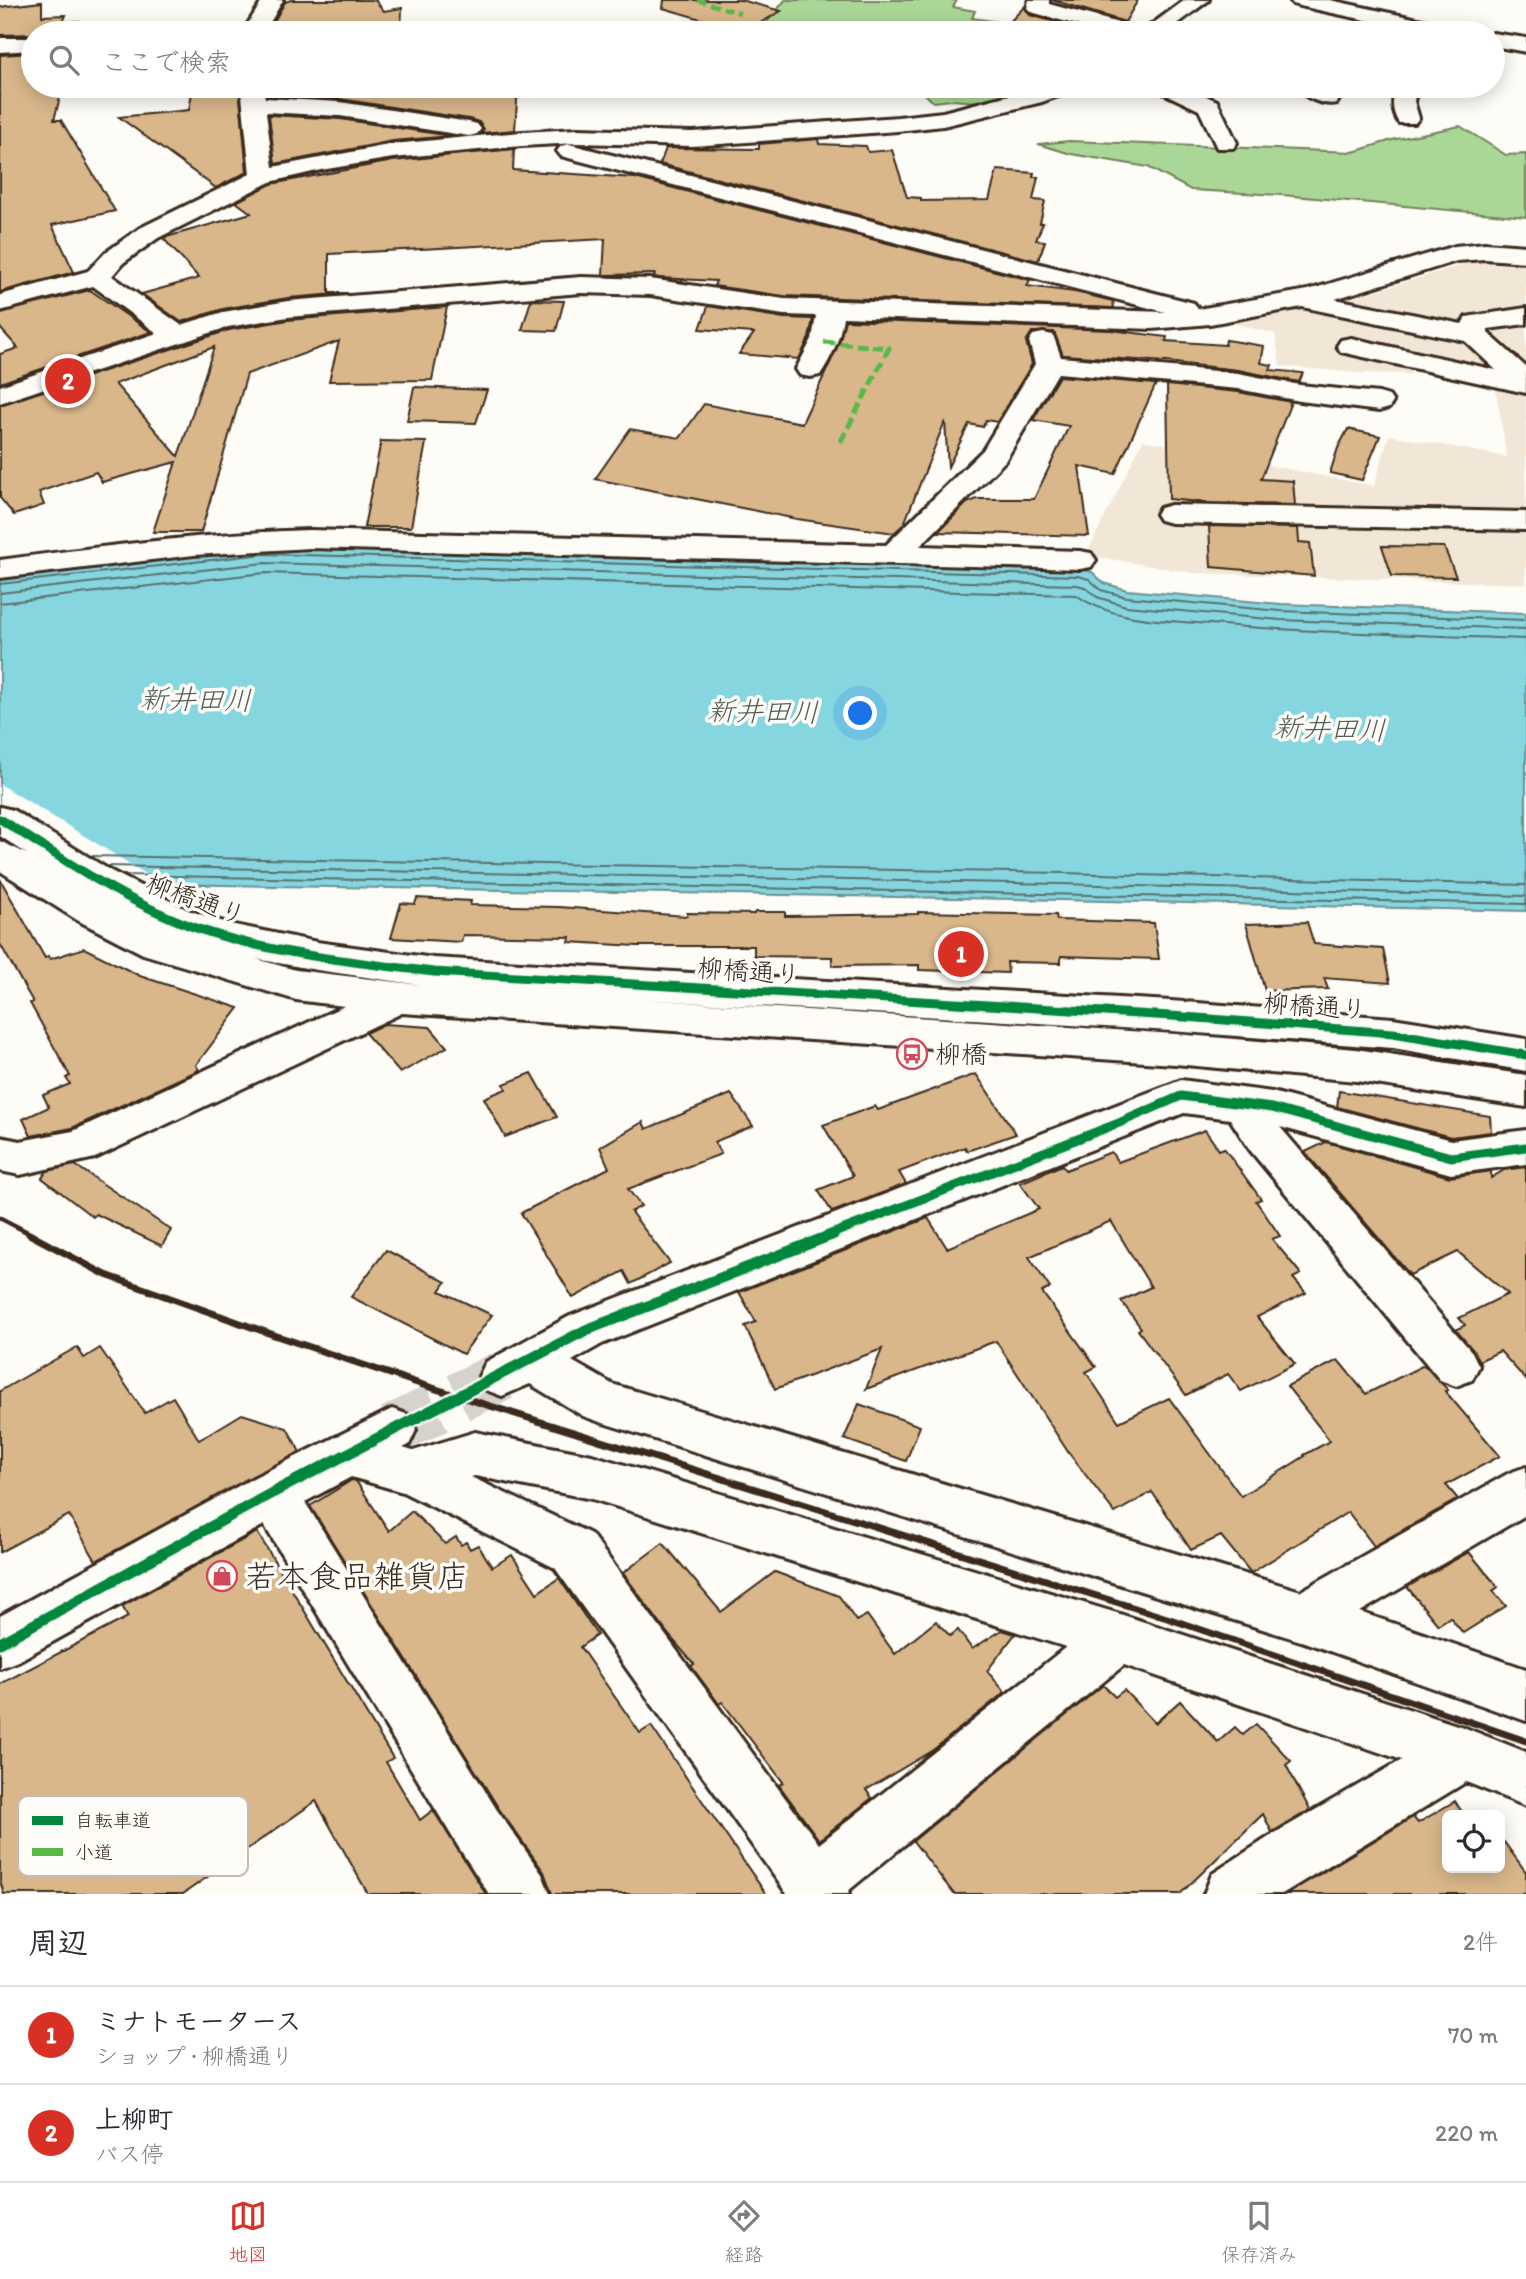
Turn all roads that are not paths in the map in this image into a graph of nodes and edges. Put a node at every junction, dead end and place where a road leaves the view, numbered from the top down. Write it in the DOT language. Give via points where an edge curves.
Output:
graph roads {
  1 [pos="273,0"];
  2 [pos="1040,0"];
  3 [pos="1199,0"];
  4 [pos="1300,0"];
  5 [pos="260,21"];
  6 [pos="1085,21"];
  7 [pos="1169,21"];
  8 [pos="1399,21"];
  9 [pos="1505,42"];
  10 [pos="21,44"];
  11 [pos="0,45"];
  12 [pos="1526,45"];
  13 [pos="252,98"];
  14 [pos="271,98"];
  15 [pos="1030,98"];
  16 [pos="1192,98"];
  17 [pos="1404,98"];
  18 [pos="1407,118"];
  19 [pos="522,139"];
  20 [pos="1225,143"];
  21 [pos="262,177"];
  22 [pos="1526,230"];
  23 [pos="1485,251"];
  24 [pos="1526,254"];
  25 [pos="97,277"];
  26 [pos="1300,299"];
  27 [pos="0,303"];
  28 [pos="831,309"];
  29 [pos="1210,316"];
  30 [pos="1526,316"];
  31 [pos="1037,318"];
  32 [pos="175,334"];
  33 [pos="1474,335"];
  34 [pos="1351,346"];
  35 [pos="1049,364"];
  36 [pos="810,369"];
  37 [pos="1526,384"];
  38 [pos="0,395"];
  39 [pos="1378,402"];
  40 [pos="1171,514"];
  41 [pos="1526,521"];
  42 [pos="895,554"];
  43 [pos="1080,560"];
  44 [pos="0,569"];
  45 [pos="0,819"];
  46 [pos="0,854"];
  47 [pos="305,971"];
  48 [pos="398,998"];
  49 [pos="1173,1033"];
  50 [pos="1526,1055"];
  51 [pos="1526,1091"];
  52 [pos="1181,1096"];
  53 [pos="1243,1104"];
  54 [pos="1526,1147"];
  55 [pos="0,1154"];
  56 [pos="1456,1366"];
  57 [pos="402,1452"];
  58 [pos="1526,1489"];
  59 [pos="272,1493"];
  60 [pos="1304,1617"];
  61 [pos="1117,1638"];
  62 [pos="0,1643"];
  63 [pos="1526,1695"];
  64 [pos="1463,1754"];
  65 [pos="1526,1779"];
  66 [pos="817,1889"];
  67 [pos="522,1894"];
  68 [pos="1232,1894"];
  1 -- 5 [label="street"];
  2 -- 6 [label="street" via="1038,8"];
  3 -- 7 [label="street"];
  4 -- 8 [label="street"];
  9 -- 12 [label="street"];
  10 -- 11 [label="street"];
  13 -- 21 [label="street"];
  14 -- 19 [label="street"];
  15 -- 19 [label="street" via="943,119 898,124 692,139"];
  16 -- 20 [label="street" via="1209,106"];
  17 -- 18 [label="street"];
  19 -- 21 [label="street" via="393,150"];
  19 -- 29 [label="street"];
  21 -- 25 [label="street" via="149,233 114,258"];
  22 -- 23 [label="street" via="1482,240"];
  23 -- 24 [label="street"];
  23 -- 26 [label="street" via="1455,254"];
  25 -- 27 [label="street"];
  25 -- 32 [label="street"];
  26 -- 29 [label="street"];
  26 -- 33 [label="street"];
  28 -- 31 [label="street"];
  28 -- 32 [label="street" via="784,307 650,287 581,285 288,309"];
  28 -- 36 [label="street" via="826,339"];
  29 -- 31 [label="street" via="1152,321"];
  30 -- 33 [label="street" via="1476,323"];
  31 -- 35 [label="street"];
  32 -- 38 [label="street"];
  33 -- 37 [label="street"];
  34 -- 37 [label="street"];
  35 -- 39 [label="street" via="1238,381"];
  35 -- 42 [label="street" via="995,455"];
  40 -- 41 [label="street"];
  42 -- 43 [label="street"];
  42 -- 44 [label="street" via="299,539"];
  45 -- 47 [label="street, 柳橋通り" via="107,887"];
  46 -- 47 [label="street, 柳橋通り" via="90,910 157,944"];
  47 -- 48 [label="street, 柳橋通り"];
  47 -- 49 [label="street, 柳橋通り" via="434,972"];
  48 -- 49 [label="street, 柳橋通り"];
  48 -- 55 [label="street" via="80,1146 20,1158"];
  49 -- 50 [label="street, 柳橋通り" via="1393,1033"];
  49 -- 51 [label="street, 柳橋通り"];
  49 -- 52 [label="street"];
  52 -- 53 [label="street"];
  52 -- 60 [label="street" via="586,1330 517,1368 600,1401"];
  53 -- 54 [label="street" via="1451,1157"];
  53 -- 56 [label="street" via="1265,1138"];
  57 -- 59 [label="street" via="347,1454"];
  57 -- 61 [label="street" via="475,1454 592,1477"];
  57 -- 66 [label="street" via="573,1551"];
  58 -- 60 [label="street"];
  59 -- 62 [label="street"];
  59 -- 67 [label="street"];
  60 -- 63 [label="street"];
  61 -- 64 [label="street"];
  61 -- 66 [label="street"];
  64 -- 65 [label="street"];
  64 -- 68 [label="street"];
}
